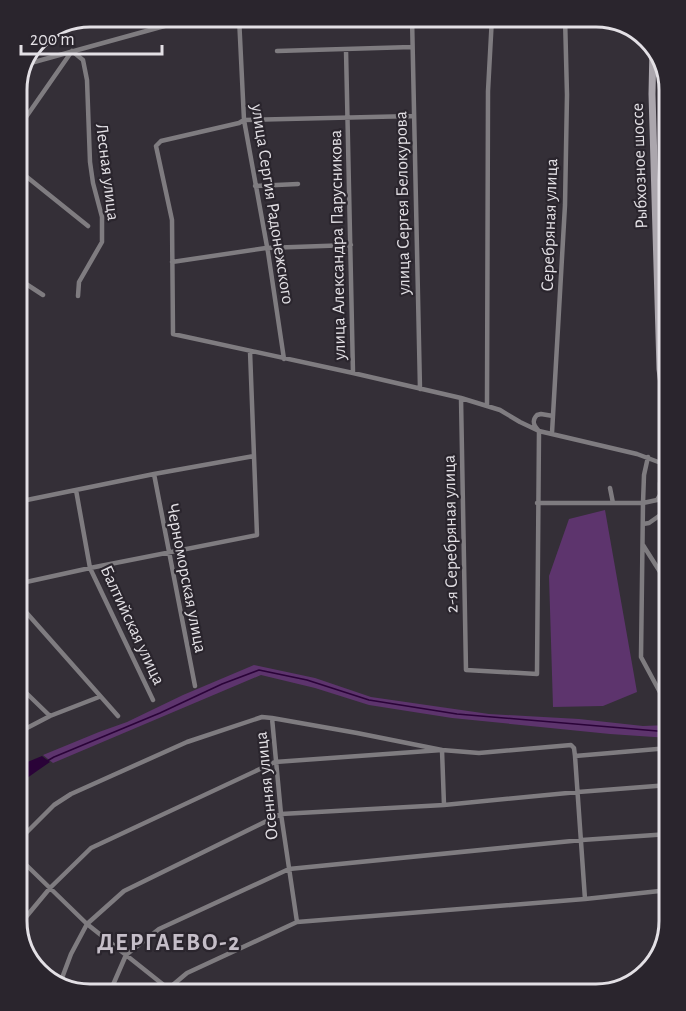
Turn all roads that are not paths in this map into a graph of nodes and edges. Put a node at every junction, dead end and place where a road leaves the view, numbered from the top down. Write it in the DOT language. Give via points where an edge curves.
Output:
graph roads {
  1 [pos="158,27"];
  2 [pos="240,27"];
  3 [pos="412,27"];
  4 [pos="491,27"];
  5 [pos="565,27"];
  6 [pos="412,47"];
  7 [pos="346,50"];
  8 [pos="72,51"];
  9 [pos="277,51"];
  10 [pos="34,61"];
  11 [pos="653,63"];
  12 [pos="27,116"];
  13 [pos="414,116"];
  14 [pos="347,117"];
  15 [pos="244,120"];
  16 [pos="27,177"];
  17 [pos="298,184"];
  18 [pos="255,186"];
  19 [pos="88,226"];
  20 [pos="351,245"];
  21 [pos="266,248"];
  22 [pos="172,262"];
  23 [pos="27,285"];
  24 [pos="43,295"];
  25 [pos="78,296"];
  26 [pos="659,335"];
  27 [pos="250,351"];
  28 [pos="284,358"];
  29 [pos="353,373"];
  30 [pos="420,388"];
  31 [pos="461,398"];
  32 [pos="487,406"];
  33 [pos="553,416"];
  34 [pos="539,431"];
  35 [pos="552,434"];
  36 [pos="254,456"];
  37 [pos="648,458"];
  38 [pos="659,462"];
  39 [pos="154,474"];
  40 [pos="610,488"];
  41 [pos="76,490"];
  42 [pos="659,497"];
  43 [pos="27,500"];
  44 [pos="643,502"];
  45 [pos="537,503"];
  46 [pos="613,503"];
  47 [pos="659,516"];
  48 [pos="643,524"];
  49 [pos="643,544"];
  50 [pos="168,553"];
  51 [pos="90,568"];
  52 [pos="659,570"];
  53 [pos="27,582"];
  54 [pos="27,615"];
  55 [pos="195,686"];
  56 [pos="659,690"];
  57 [pos="27,694"];
  58 [pos="99,697"];
  59 [pos="153,700"];
  60 [pos="50,716"];
  61 [pos="118,716"];
  62 [pos="272,718"];
  63 [pos="27,728"];
  64 [pos="659,749"];
  65 [pos="442,750"];
  66 [pos="575,756"];
  67 [pos="275,762"];
  68 [pos="659,786"];
  69 [pos="578,792"];
  70 [pos="444,805"];
  71 [pos="281,814"];
  72 [pos="27,831"];
  73 [pos="659,835"];
  74 [pos="582,840"];
  75 [pos="27,866"];
  76 [pos="289,869"];
  77 [pos="50,888"];
  78 [pos="659,891"];
  79 [pos="585,899"];
  80 [pos="27,916"];
  81 [pos="297,922"];
  82 [pos="87,924"];
  83 [pos="126,955"];
  84 [pos="62,977"];
  85 [pos="113,984"];
  86 [pos="158,984"];
  87 [pos="175,984"];
  1 -- 8 [label="street"];
  2 -- 15 [label="street, улица Сергия Радонежского"];
  3 -- 6 [label="street, улица Сергея Белокурова"];
  4 -- 32 [label="street"];
  5 -- 33 [label="street, Серебряная улица" via="565,206"];
  6 -- 7 [label="street"];
  6 -- 13 [label="street, улица Сергея Белокурова"];
  7 -- 9 [label="street"];
  7 -- 14 [label="street, улица Александра Парусникова"];
  8 -- 10 [label="street"];
  8 -- 12 [label="street"];
  8 -- 25 [label="street, Лесная улица" via="83,60 87,80 90,162 102,217 102,242 79,282"];
  11 -- 26 [label="street, Рыбхозное шоссе"];
  13 -- 14 [label="street"];
  13 -- 30 [label="street, улица Сергея Белокурова"];
  14 -- 15 [label="street"];
  14 -- 20 [label="street, улица Александра Парусникова"];
  15 -- 18 [label="street, улица Сергия Радонежского"];
  15 -- 22 [label="street" via="161,141 156,146 172,220"];
  16 -- 19 [label="street"];
  17 -- 18 [label="street"];
  18 -- 21 [label="street, улица Сергия Радонежского"];
  20 -- 21 [label="street"];
  20 -- 29 [label="street, улица Александра Парусникова"];
  21 -- 22 [label="street"];
  21 -- 28 [label="street, улица Сергия Радонежского"];
  22 -- 27 [label="street" via="173,334"];
  23 -- 24 [label="street"];
  27 -- 28 [label="street"];
  27 -- 36 [label="street"];
  28 -- 29 [label="street"];
  29 -- 30 [label="street"];
  30 -- 31 [label="street"];
  31 -- 32 [label="street"];
  31 -- 45 [label="street, 2-я Серебряная улица" via="466,670 537,674"];
  32 -- 34 [label="street"];
  33 -- 34 [label="street" via="537,415 533,422"];
  33 -- 35 [label="street, Серебряная улица"];
  34 -- 35 [label="street"];
  34 -- 45 [label="street"];
  35 -- 37 [label="street"];
  36 -- 39 [label="street"];
  36 -- 50 [label="street" via="257,535"];
  37 -- 38 [label="street"];
  37 -- 44 [label="street"];
  39 -- 41 [label="street"];
  39 -- 50 [label="street, Черноморская улица"];
  40 -- 46 [label="street"];
  41 -- 43 [label="street"];
  41 -- 51 [label="street, Балтийская улица"];
  42 -- 44 [label="street"];
  44 -- 46 [label="street"];
  44 -- 48 [label="street"];
  45 -- 46 [label="street"];
  47 -- 48 [label="street"];
  48 -- 49 [label="street"];
  49 -- 52 [label="street"];
  49 -- 56 [label="street" via="641,657"];
  50 -- 51 [label="street"];
  50 -- 55 [label="street, Черноморская улица"];
  51 -- 53 [label="street"];
  51 -- 59 [label="street, Балтийская улица"];
  54 -- 58 [label="street"];
  57 -- 60 [label="street"];
  58 -- 60 [label="street"];
  58 -- 61 [label="street"];
  60 -- 63 [label="street"];
  62 -- 65 [label="street"];
  62 -- 67 [label="street, Осенняя улица"];
  62 -- 72 [label="street, Осенняя улица" via="251,720 187,742 71,794"];
  64 -- 66 [label="street"];
  65 -- 66 [label="street" via="479,753 571,745"];
  65 -- 67 [label="street"];
  65 -- 70 [label="street"];
  66 -- 69 [label="street"];
  67 -- 71 [label="street, Осенняя улица"];
  67 -- 77 [label="street" via="91,848"];
  68 -- 69 [label="street"];
  69 -- 70 [label="street"];
  69 -- 74 [label="street"];
  70 -- 71 [label="street"];
  71 -- 76 [label="street, Осенняя улица"];
  71 -- 82 [label="street" via="124,891"];
  73 -- 74 [label="street"];
  74 -- 76 [label="street"];
  74 -- 79 [label="street"];
  75 -- 77 [label="street"];
  76 -- 81 [label="street, Осенняя улица"];
  76 -- 83 [label="street" via="159,929"];
  77 -- 80 [label="street"];
  77 -- 82 [label="street"];
  78 -- 79 [label="street"];
  79 -- 81 [label="street"];
  81 -- 87 [label="street" via="187,973"];
  82 -- 83 [label="street"];
  82 -- 84 [label="street"];
  83 -- 85 [label="street"];
  83 -- 86 [label="street"];
}
